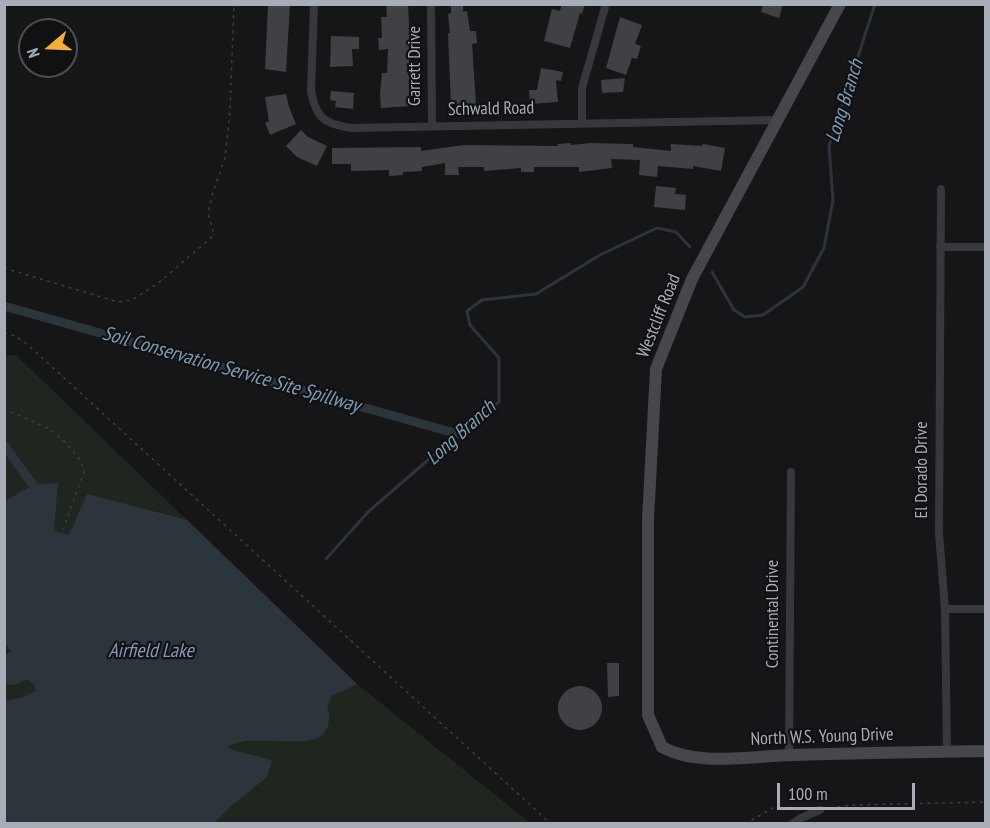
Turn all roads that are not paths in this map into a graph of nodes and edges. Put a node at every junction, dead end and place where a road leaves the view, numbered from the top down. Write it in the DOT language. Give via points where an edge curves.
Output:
graph roads {
  1 [pos="314,4"];
  2 [pos="431,4"];
  3 [pos="606,4"];
  4 [pos="840,4"];
  5 [pos="779,120"];
  6 [pos="582,123"];
  7 [pos="432,126"];
  8 [pos="941,189"];
  9 [pos="940,247"];
  10 [pos="986,247"];
  11 [pos="791,472"];
  12 [pos="945,609"];
  13 [pos="986,609"];
  14 [pos="662,747"];
  15 [pos="947,752"];
  16 [pos="986,752"];
  17 [pos="789,755"];
  18 [pos="820,810"];
  19 [pos="792,824"];
  1 -- 7 [label="street, Schwald Road" via="311,91 320,117 352,128"];
  2 -- 7 [label="street, Garrett Drive"];
  3 -- 6 [label="street" via="582,88"];
  4 -- 5 [label="street, Westcliff Road"];
  5 -- 6 [label="street, Schwald Road"];
  5 -- 14 [label="street, Westcliff Road" via="692,279 656,369 648,520 648,715"];
  6 -- 7 [label="street, Schwald Road"];
  8 -- 9 [label="street, El Dorado Drive"];
  9 -- 10 [label="street"];
  9 -- 12 [label="street, El Dorado Drive" via="939,533"];
  11 -- 17 [label="street, Continental Drive"];
  12 -- 13 [label="street"];
  12 -- 15 [label="street, El Dorado Drive"];
  14 -- 17 [label="street, North W.S. Young Drive" via="684,756"];
  15 -- 16 [label="street, North W.S. Young Drive"];
  15 -- 17 [label="street, North W.S. Young Drive"];
  18 -- 19 [label="street"];
}
